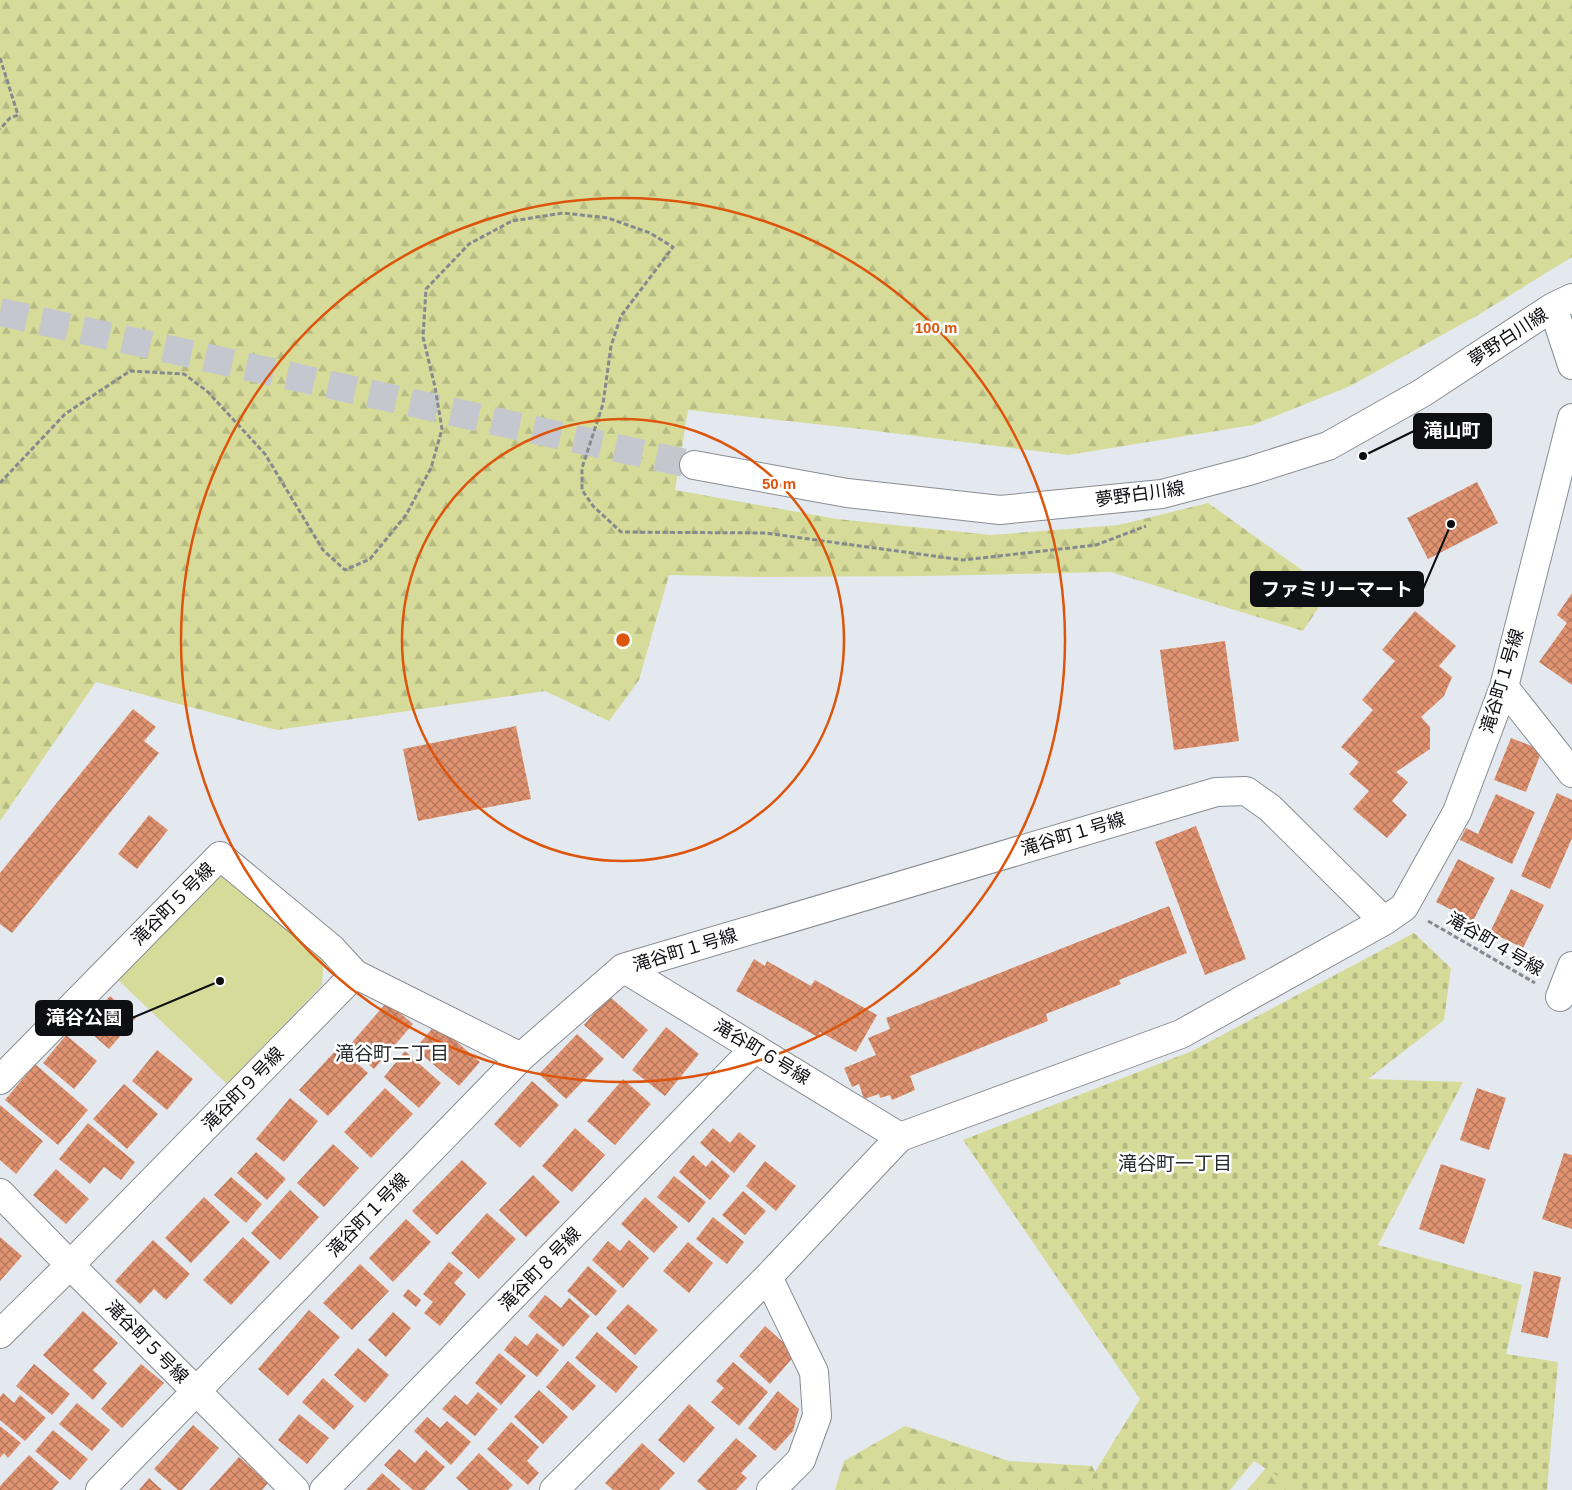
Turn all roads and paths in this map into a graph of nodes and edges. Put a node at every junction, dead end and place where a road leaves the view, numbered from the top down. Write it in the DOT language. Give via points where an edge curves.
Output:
graph roads {
  1 [pos="0,58"];
  2 [pos="0,129"];
  3 [pos="1563,303"];
  4 [pos="1572,365"];
  5 [pos="1572,418"];
  6 [pos="694,465"];
  7 [pos="0,483"];
  8 [pos="1147,526"];
  9 [pos="1504,687"];
  10 [pos="1572,772"];
  11 [pos="1394,914"];
  12 [pos="1572,966"];
  13 [pos="623,968"];
  14 [pos="355,974"];
  15 [pos="1560,998"];
  16 [pos="755,1048"];
  17 [pos="521,1057"];
  18 [pos="0,1080"];
  19 [pos="900,1137"];
  20 [pos="0,1193"];
  21 [pos="70,1265"];
  22 [pos="768,1278"];
  23 [pos="0,1334"];
  24 [pos="196,1391"];
  25 [pos="100,1490"];
  26 [pos="295,1490"];
  27 [pos="324,1490"];
  28 [pos="554,1490"];
  29 [pos="771,1490"];
  1 -- 2 [label="path" via="18,115 10,118"];
  3 -- 4 [label="street"];
  3 -- 6 [label="street, 夢野白川線" via="1422,393 1328,446 1162,494 1000,510 847,492"];
  5 -- 9 [label="street, 滝谷町１号線"];
  7 -- 8 [label="path" via="65,414 130,370 184,374 208,392 265,454 323,550 345,570 370,559 406,515 432,468 442,429 436,387 423,337 426,289 469,244 512,221 563,213 608,218 650,233 673,246 621,316 611,346 603,404 582,468 582,490 593,506 621,532 764,533 963,560 1096,545"];
  9 -- 10 [label="street"];
  9 -- 11 [label="street, 滝谷町１号線" via="1457,812"];
  11 -- 13 [label="street, 滝谷町１号線" via="1246,791 1216,792"];
  11 -- 15 [label="path, 滝谷町４号線"];
  11 -- 19 [label="street" via="1181,1034"];
  12 -- 15 [label="street"];
  13 -- 16 [label="street, 滝谷町６号線"];
  13 -- 17 [label="street, 滝谷町１号線"];
  14 -- 17 [label="street"];
  14 -- 18 [label="street, 滝谷町５号線" via="331,948 220,856"];
  14 -- 21 [label="street, 滝谷町９号線"];
  16 -- 19 [label="street, 滝谷町６号線"];
  16 -- 27 [label="street, 滝谷町８号線"];
  17 -- 24 [label="street, 滝谷町１号線"];
  19 -- 22 [label="street"];
  20 -- 21 [label="street, 滝谷町５号線"];
  21 -- 23 [label="street, 滝谷町９号線"];
  21 -- 24 [label="street, 滝谷町５号線"];
  22 -- 28 [label="street"];
  22 -- 29 [label="street" via="814,1372 817,1416 801,1460"];
  24 -- 25 [label="street, 滝谷町１号線"];
  24 -- 26 [label="street, 滝谷町５号線"];
}
